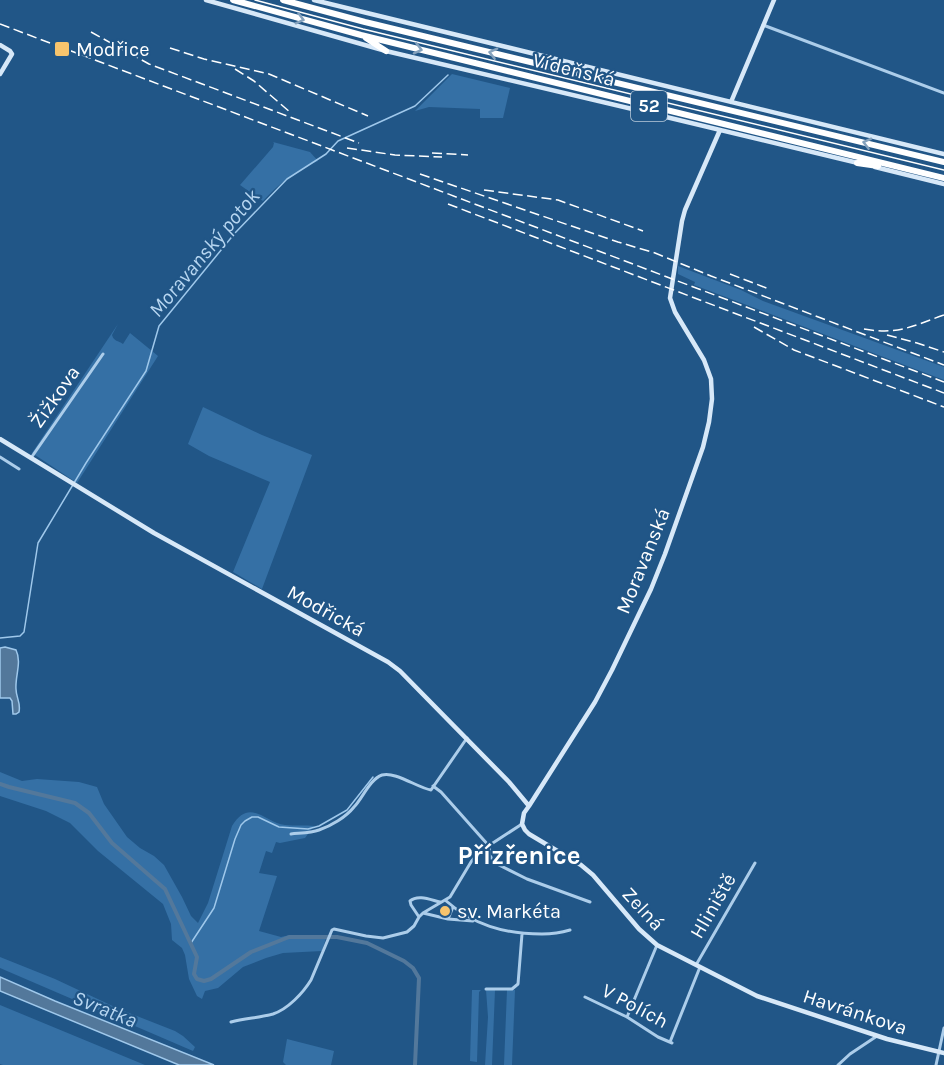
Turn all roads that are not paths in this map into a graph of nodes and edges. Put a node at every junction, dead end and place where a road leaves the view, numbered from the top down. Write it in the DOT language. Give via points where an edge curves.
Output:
graph roads {
  1 [pos="206,0"];
  2 [pos="233,0"];
  3 [pos="283,0"];
  4 [pos="314,0"];
  5 [pos="774,0"];
  6 [pos="763,26"];
  7 [pos="361,35"];
  8 [pos="0,45"];
  9 [pos="386,51"];
  10 [pos="0,74"];
  11 [pos="944,93"];
  12 [pos="731,102"];
  13 [pos="720,130"];
  14 [pos="944,154"];
  15 [pos="944,162"];
  16 [pos="857,163"];
  17 [pos="941,177"];
  18 [pos="944,184"];
  19 [pos="103,354"];
  20 [pos="0,439"];
  21 [pos="0,457"];
  22 [pos="32,458"];
  23 [pos="19,469"];
  24 [pos="467,738"];
  25 [pos="433,786"];
  26 [pos="529,806"];
  27 [pos="522,824"];
  28 [pos="291,834"];
  29 [pos="489,846"];
  30 [pos="755,862"];
  31 [pos="443,901"];
  32 [pos="590,902"];
  33 [pos="453,907"];
  34 [pos="423,913"];
  35 [pos="419,917"];
  36 [pos="448,919"];
  37 [pos="475,921"];
  38 [pos="570,930"];
  39 [pos="522,934"];
  40 [pos="657,945"];
  41 [pos="698,966"];
  42 [pos="486,989"];
  43 [pos="757,996"];
  44 [pos="585,997"];
  45 [pos="627,1017"];
  46 [pos="231,1022"];
  47 [pos="944,1028"];
  48 [pos="877,1036"];
  49 [pos="941,1052"];
  50 [pos="838,1065"];
  51 [pos="936,1065"];
  1 -- 9 [label="street, Vídeňská"];
  2 -- 7 [label="highway, Vídeňská / 52, one-way"];
  15 -- 3 [label="highway, Vídeňská / 52, one-way"];
  4 -- 12 [label="street, Vídeňská"];
  5 -- 6 [label="street"];
  6 -- 11 [label="street"];
  6 -- 12 [label="street"];
  7 -- 9 [label="highway"];
  7 -- 17 [label="highway, Vídeňská / 52, one-way"];
  8 -- 10 [label="street" via="12,54"];
  9 -- 13 [label="street, Vídeňská"];
  12 -- 14 [label="street, Vídeňská"];
  13 -- 16 [label="street, Vídeňská"];
  13 -- 26 [label="street, Moravanská" via="685,210 670,295 673,308 711,379 709,422 703,447 651,589 612,670"];
  16 -- 17 [label="highway"];
  16 -- 18 [label="street, Vídeňská"];
  19 -- 22 [label="street, Žižkova"];
  20 -- 22 [label="street, Modřická"];
  21 -- 23 [label="street"];
  22 -- 24 [label="street, Modřická" via="167,541 388,662"];
  24 -- 25 [label="street"];
  24 -- 26 [label="street, Modřická"];
  25 -- 28 [label="street" via="431,790 407,780 380,776 354,808 335,822 318,831"];
  25 -- 29 [label="street"];
  26 -- 27 [label="street, Moravanská"];
  27 -- 29 [label="street"];
  27 -- 40 [label="street, Zelná" via="529,834 593,874"];
  29 -- 31 [label="street" via="477,854 450,897"];
  29 -- 32 [label="street" via="491,858 497,864"];
  30 -- 41 [label="street, Hliniště"];
  31 -- 33 [label="street"];
  31 -- 34 [label="street"];
  31 -- 35 [label="street" via="414,898 411,905"];
  33 -- 36 [label="street"];
  33 -- 37 [label="street"];
  34 -- 35 [label="street"];
  34 -- 36 [label="street"];
  35 -- 46 [label="street" via="407,932 391,937 334,929 307,987 288,1006 274,1014"];
  36 -- 37 [label="street"];
  37 -- 39 [label="street"];
  38 -- 39 [label="street"];
  39 -- 42 [label="street" via="518,984 512,989"];
  40 -- 41 [label="street, Zelná"];
  40 -- 45 [label="street"];
  41 -- 43 [label="street, Zelná"];
  41 -- 45 [label="street, V Polích" via="671,1042"];
  43 -- 48 [label="street, Havránkova"];
  44 -- 45 [label="street, V Polích"];
  47 -- 49 [label="street"];
  48 -- 49 [label="street, Havránkova"];
  48 -- 50 [label="street"];
  49 -- 51 [label="street"];
}
